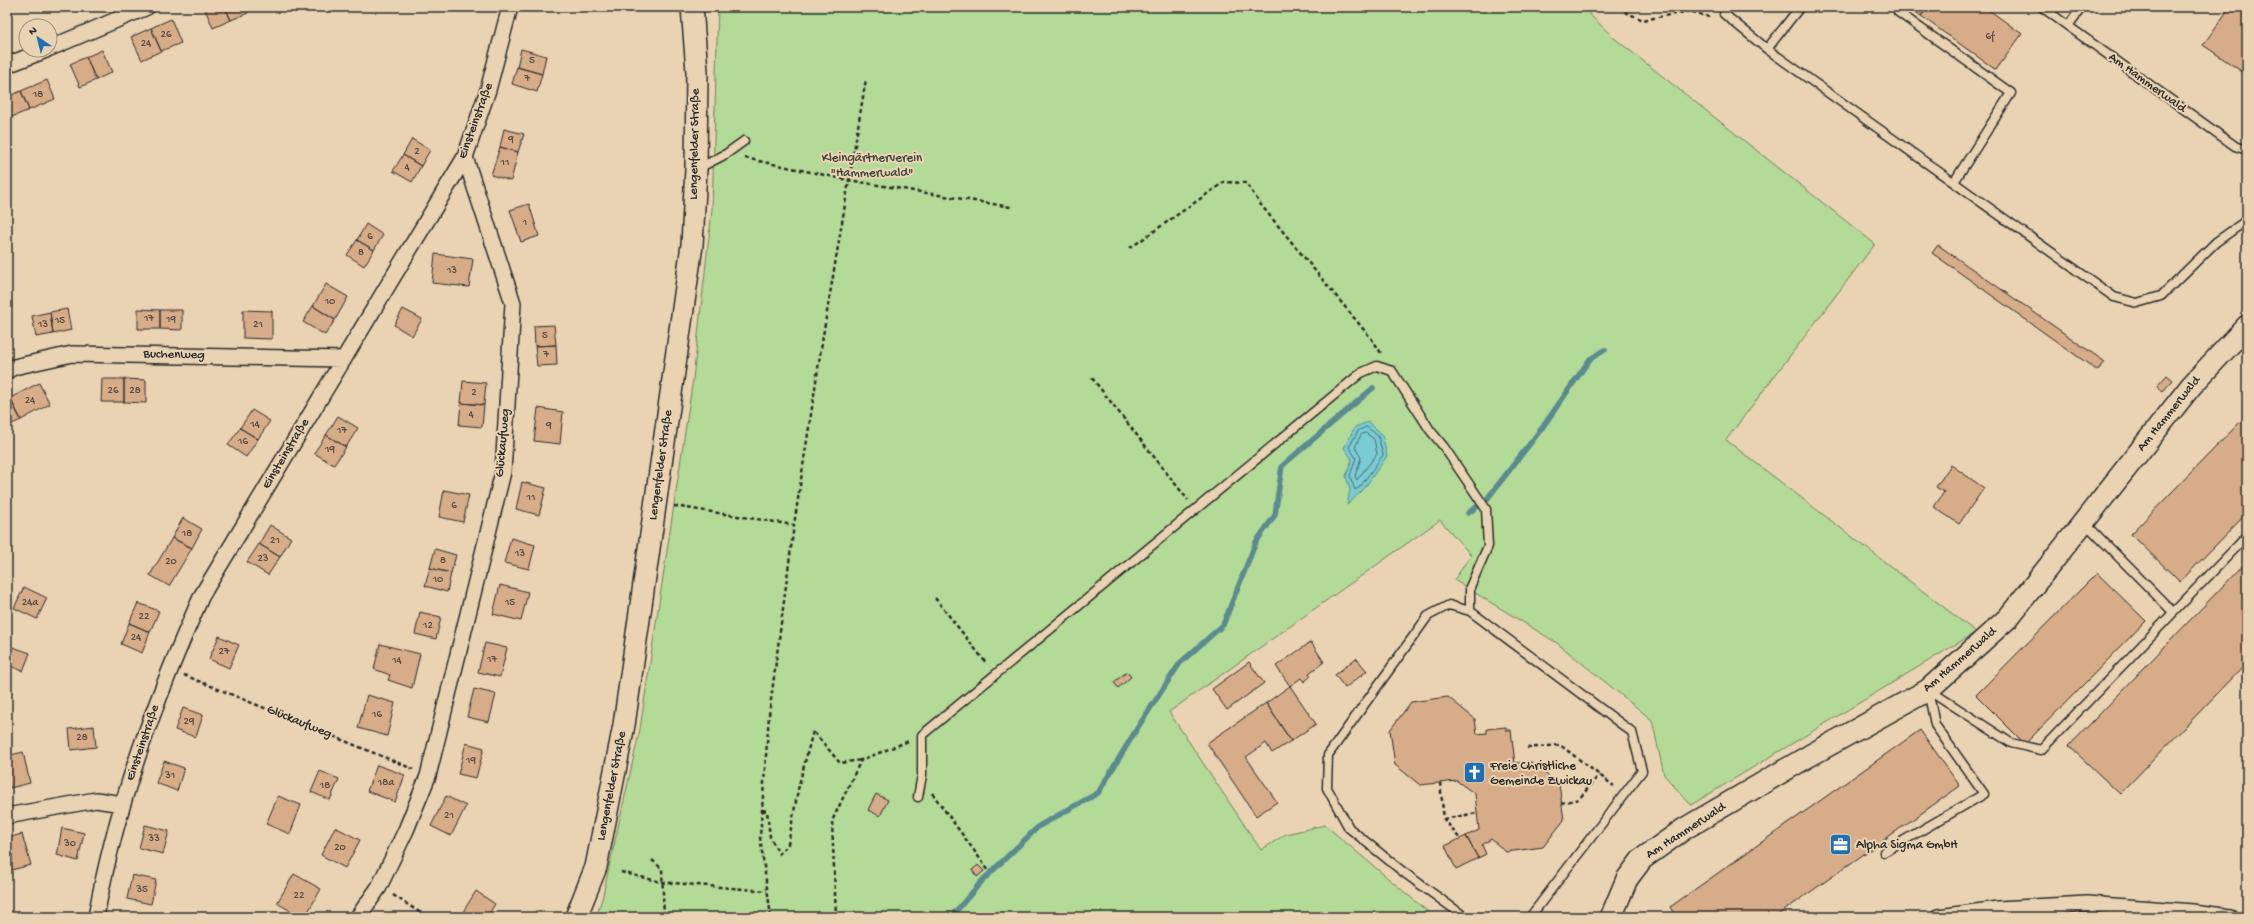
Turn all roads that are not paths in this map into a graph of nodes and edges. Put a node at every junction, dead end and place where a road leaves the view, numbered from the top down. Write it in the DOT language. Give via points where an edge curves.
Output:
graph roads {
  1 [pos="147,7"];
  2 [pos="510,7"];
  3 [pos="692,7"];
  4 [pos="1729,7"];
  5 [pos="1800,7"];
  6 [pos="2042,7"];
  7 [pos="2082,7"];
  8 [pos="1898,12"];
  9 [pos="2068,26"];
  10 [pos="58,45"];
  11 [pos="1766,49"];
  12 [pos="26,58"];
  13 [pos="7,66"];
  14 [pos="744,141"];
  15 [pos="2247,150"];
  16 [pos="465,157"];
  17 [pos="696,169"];
  18 [pos="1954,182"];
  19 [pos="2247,220"];
  20 [pos="2247,326"];
  21 [pos="344,359"];
  22 [pos="7,371"];
  23 [pos="2084,521"];
  24 [pos="2247,536"];
  25 [pos="1470,611"];
  26 [pos="2173,612"];
  27 [pos="1928,690"];
  28 [pos="918,797"];
  29 [pos="122,804"];
  30 [pos="7,816"];
  31 [pos="1884,852"];
  32 [pos="96,917"];
  33 [pos="358,917"];
  34 [pos="576,917"];
  35 [pos="1465,917"];
  36 [pos="1530,917"];
  37 [pos="1611,917"];
  38 [pos="1939,917"];
  39 [pos="2231,917"];
  1 -- 10 [label="street"];
  2 -- 16 [label="street, Einsteinstraße" via="488,90"];
  3 -- 17 [label="main road, Lengenfelder Straße" via="697,71"];
  4 -- 11 [label="lane" via="1724,14"];
  5 -- 11 [label="lane"];
  6 -- 9 [label="lane, Am Hammerwald"];
  7 -- 9 [label="lane"];
  8 -- 18 [label="lane" via="2011,93"];
  9 -- 15 [label="lane, Am Hammerwald" via="2235,146"];
  11 -- 18 [label="lane"];
  12 -- 13 [label="street"];
  14 -- 17 [label="lane" via="726,154"];
  16 -- 21 [label="street, Einsteinstraße"];
  16 -- 33 [label="street, Glückaufweg" via="513,303 503,472 428,776 379,886"];
  17 -- 34 [label="main road, Lengenfelder Straße" via="692,245 618,755 596,867"];
  18 -- 19 [label="lane" via="2114,297 2137,303 2161,296 2216,242"];
  20 -- 23 [label="main road, Am Hammerwald" via="2191,386"];
  21 -- 22 [label="street, Buchenweg" via="72,354 14,367"];
  21 -- 29 [label="street, Einsteinstraße" via="202,594 169,669"];
  23 -- 26 [label="lane"];
  23 -- 27 [label="main road, Am Hammerwald" via="2008,618"];
  24 -- 26 [label="lane"];
  25 -- 28 [label="lane" via="1470,587 1488,546 1486,509 1392,371 1378,366 1361,373 922,735 922,775"];
  25 -- 35 [label="lane" via="1449,605 1428,616 1328,755 1327,788 1349,828"];
  25 -- 36 [label="lane" via="1632,732 1642,771"];
  26 -- 27 [label="lane" via="2041,750 2011,743"];
  27 -- 31 [label="lane" via="1935,725 1984,794"];
  27 -- 37 [label="main road, Am Hammerwald" via="1809,756 1711,814 1642,859 1627,879"];
  29 -- 30 [label="street" via="96,800"];
  29 -- 32 [label="street, Einsteinstraße"];
  38 -- 39 [label="street" via="1998,909 2086,904"];
}
